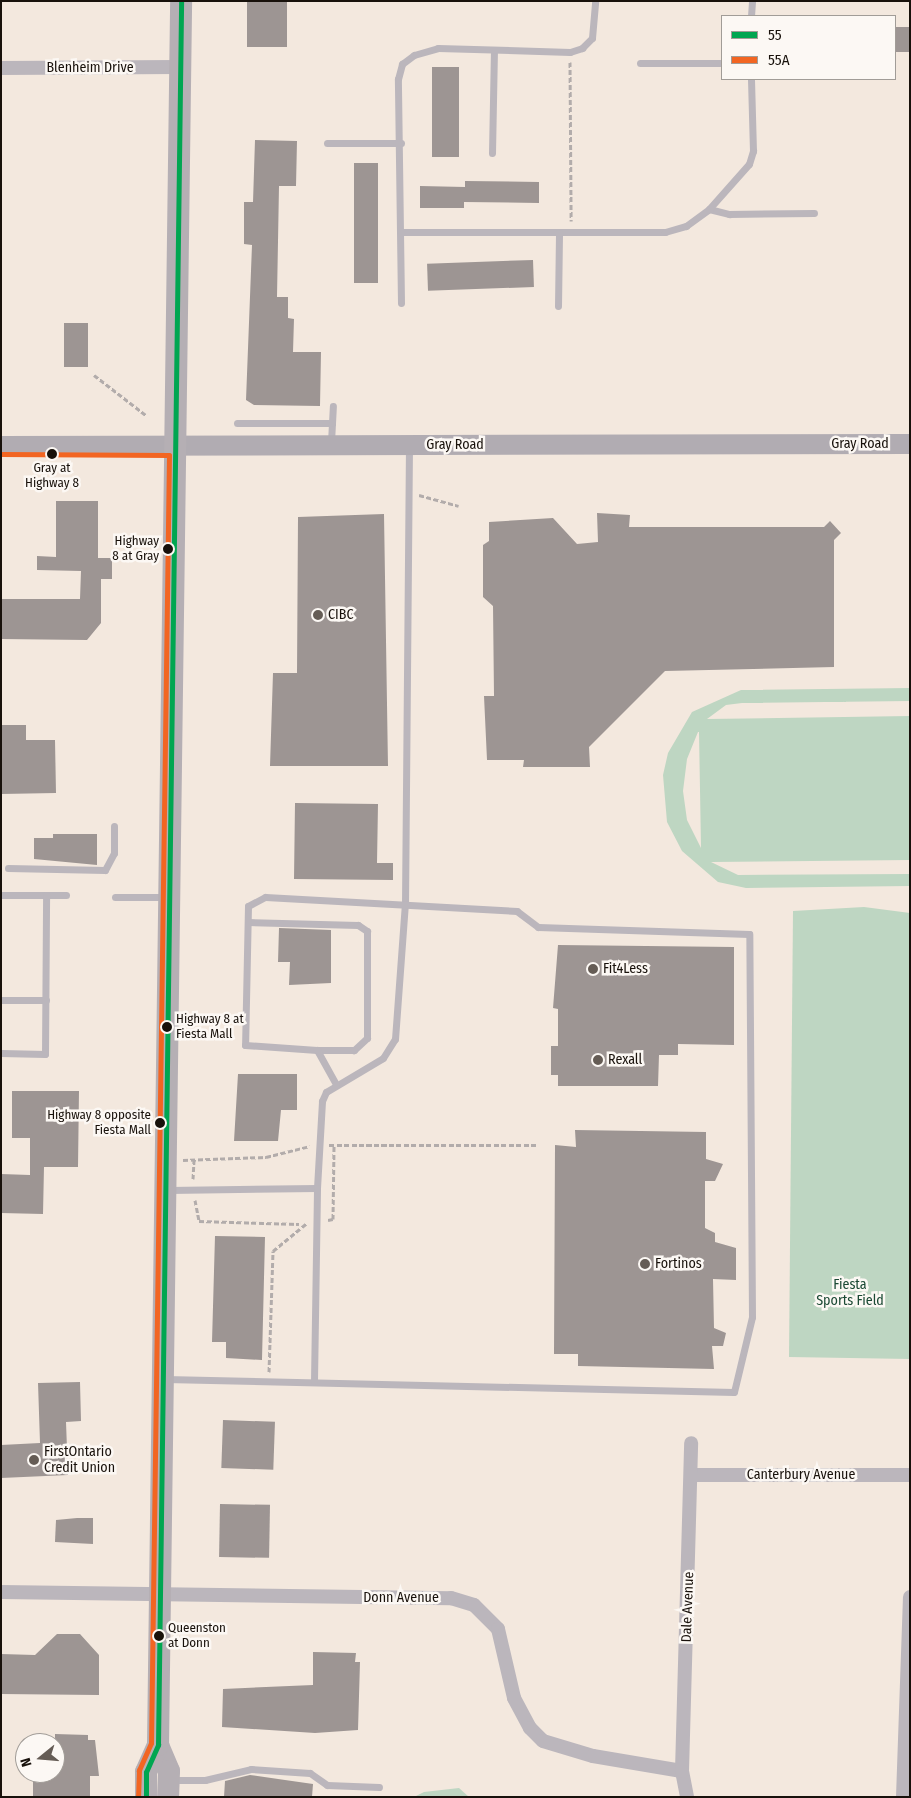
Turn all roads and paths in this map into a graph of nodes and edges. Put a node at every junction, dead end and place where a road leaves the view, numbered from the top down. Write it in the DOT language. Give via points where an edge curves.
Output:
graph roads {
  1 [pos="180,1"];
  2 [pos="595,1"];
  3 [pos="752,1"];
  4 [pos="751,15"];
  5 [pos="494,50"];
  6 [pos="570,52"];
  7 [pos="640,63"];
  8 [pos="721,63"];
  9 [pos="1,68"];
  10 [pos="179,68"];
  11 [pos="751,80"];
  12 [pos="327,143"];
  13 [pos="401,143"];
  14 [pos="492,153"];
  15 [pos="709,209"];
  16 [pos="814,213"];
  17 [pos="571,231"];
  18 [pos="400,232"];
  19 [pos="559,232"];
  20 [pos="401,303"];
  21 [pos="558,306"];
  22 [pos="94,375"];
  23 [pos="333,406"];
  24 [pos="147,416"];
  25 [pos="237,423"];
  26 [pos="332,424"];
  27 [pos="910,444"];
  28 [pos="410,445"];
  29 [pos="1,446"];
  30 [pos="330,446"];
  31 [pos="177,448"];
  32 [pos="408,494"];
  33 [pos="459,506"];
  34 [pos="114,826"];
  35 [pos="8,868"];
  36 [pos="1,895"];
  37 [pos="46,895"];
  38 [pos="66,895"];
  39 [pos="115,897"];
  40 [pos="169,898"];
  41 [pos="405,904"];
  42 [pos="248,922"];
  43 [pos="1,1000"];
  44 [pos="46,1000"];
  45 [pos="317,1050"];
  46 [pos="1,1053"];
  47 [pos="336,1084"];
  48 [pos="319,1145"];
  49 [pos="334,1145"];
  50 [pos="538,1145"];
  51 [pos="167,1160"];
  52 [pos="194,1160"];
  53 [pos="317,1188"];
  54 [pos="166,1190"];
  55 [pos="193,1190"];
  56 [pos="316,1220"];
  57 [pos="299,1224"];
  58 [pos="269,1378"];
  59 [pos="162,1380"];
  60 [pos="314,1381"];
  61 [pos="691,1443"];
  62 [pos="692,1474"];
  63 [pos="910,1475"];
  64 [pos="1,1592"];
  65 [pos="159,1596"];
  66 [pos="910,1597"];
  67 [pos="158,1745"];
  68 [pos="682,1771"];
  69 [pos="378,1787"];
  70 [pos="169,1788"];
  71 [pos="146,1797"];
  72 [pos="687,1797"];
  73 [pos="903,1797"];
  1 -- 10 [label="main road"];
  2 -- 6 [label="lane" via="592,38"];
  3 -- 4 [label="lane"];
  5 -- 6 [label="lane"];
  5 -- 13 [label="lane" via="438,48 402,64 398,79"];
  5 -- 14 [label="lane"];
  6 -- 17 [label="path"];
  7 -- 8 [label="lane"];
  9 -- 10 [label="street, Blenheim Drive"];
  10 -- 31 [label="main road"];
  11 -- 15 [label="lane" via="753,152 749,164"];
  12 -- 13 [label="lane"];
  13 -- 18 [label="lane"];
  15 -- 16 [label="lane" via="729,214"];
  15 -- 17 [label="lane" via="686,226 665,232"];
  17 -- 19 [label="lane"];
  18 -- 19 [label="lane"];
  18 -- 20 [label="lane"];
  19 -- 21 [label="lane"];
  22 -- 24 [label="path"];
  23 -- 26 [label="lane"];
  25 -- 26 [label="lane"];
  26 -- 30 [label="lane"];
  27 -- 28 [label="main road, Gray Road"];
  28 -- 30 [label="main road, Gray Road"];
  28 -- 32 [label="lane"];
  29 -- 31 [label="main road, Gray Road"];
  30 -- 31 [label="main road, Gray Road"];
  31 -- 40 [label="main road"];
  32 -- 33 [label="path" via="432,495"];
  32 -- 41 [label="lane"];
  34 -- 35 [label="lane" via="114,853 105,870"];
  36 -- 37 [label="lane"];
  37 -- 38 [label="lane"];
  37 -- 44 [label="lane"];
  39 -- 40 [label="lane"];
  40 -- 51 [label="main road"];
  41 -- 42 [label="lane" via="265,897 248,906"];
  41 -- 47 [label="lane" via="395,1039 383,1058"];
  41 -- 60 [label="lane" via="517,911 538,926 749,934 752,1317 734,1392"];
  42 -- 45 [label="lane" via="245,1046"];
  42 -- 45 [label="lane" via="358,925 367,931 367,1038 354,1050"];
  43 -- 44 [label="lane"];
  44 -- 46 [label="lane" via="45,1054"];
  45 -- 47 [label="lane"];
  47 -- 48 [label="lane" via="322,1101"];
  48 -- 49 [label="path"];
  48 -- 52 [label="path" via="296,1146 266,1158"];
  48 -- 53 [label="lane"];
  49 -- 50 [label="path"];
  49 -- 56 [label="path" via="333,1219"];
  51 -- 52 [label="path"];
  51 -- 54 [label="main road"];
  52 -- 55 [label="path"];
  53 -- 55 [label="lane"];
  53 -- 56 [label="lane"];
  54 -- 55 [label="lane"];
  54 -- 59 [label="main road"];
  55 -- 57 [label="path" via="198,1220"];
  56 -- 57 [label="path"];
  56 -- 60 [label="lane"];
  57 -- 58 [label="path" via="273,1251"];
  58 -- 59 [label="lane"];
  58 -- 60 [label="lane"];
  59 -- 65 [label="main road"];
  61 -- 62 [label="street, Dale Avenue"];
  62 -- 63 [label="street, Canterbury Avenue"];
  62 -- 68 [label="street, Dale Avenue"];
  64 -- 65 [label="street, Donn Avenue"];
  65 -- 67 [label="main road"];
  65 -- 68 [label="street, Donn Avenue" via="452,1598 474,1604 498,1629 514,1698 530,1728 543,1741 593,1756"];
  66 -- 73 [label="street"];
  67 -- 70 [label="main road"];
  67 -- 71 [label="main road" via="146,1772"];
  68 -- 72 [label="street"];
  69 -- 70 [label="lane" via="327,1785 310,1773 251,1769"];
}
